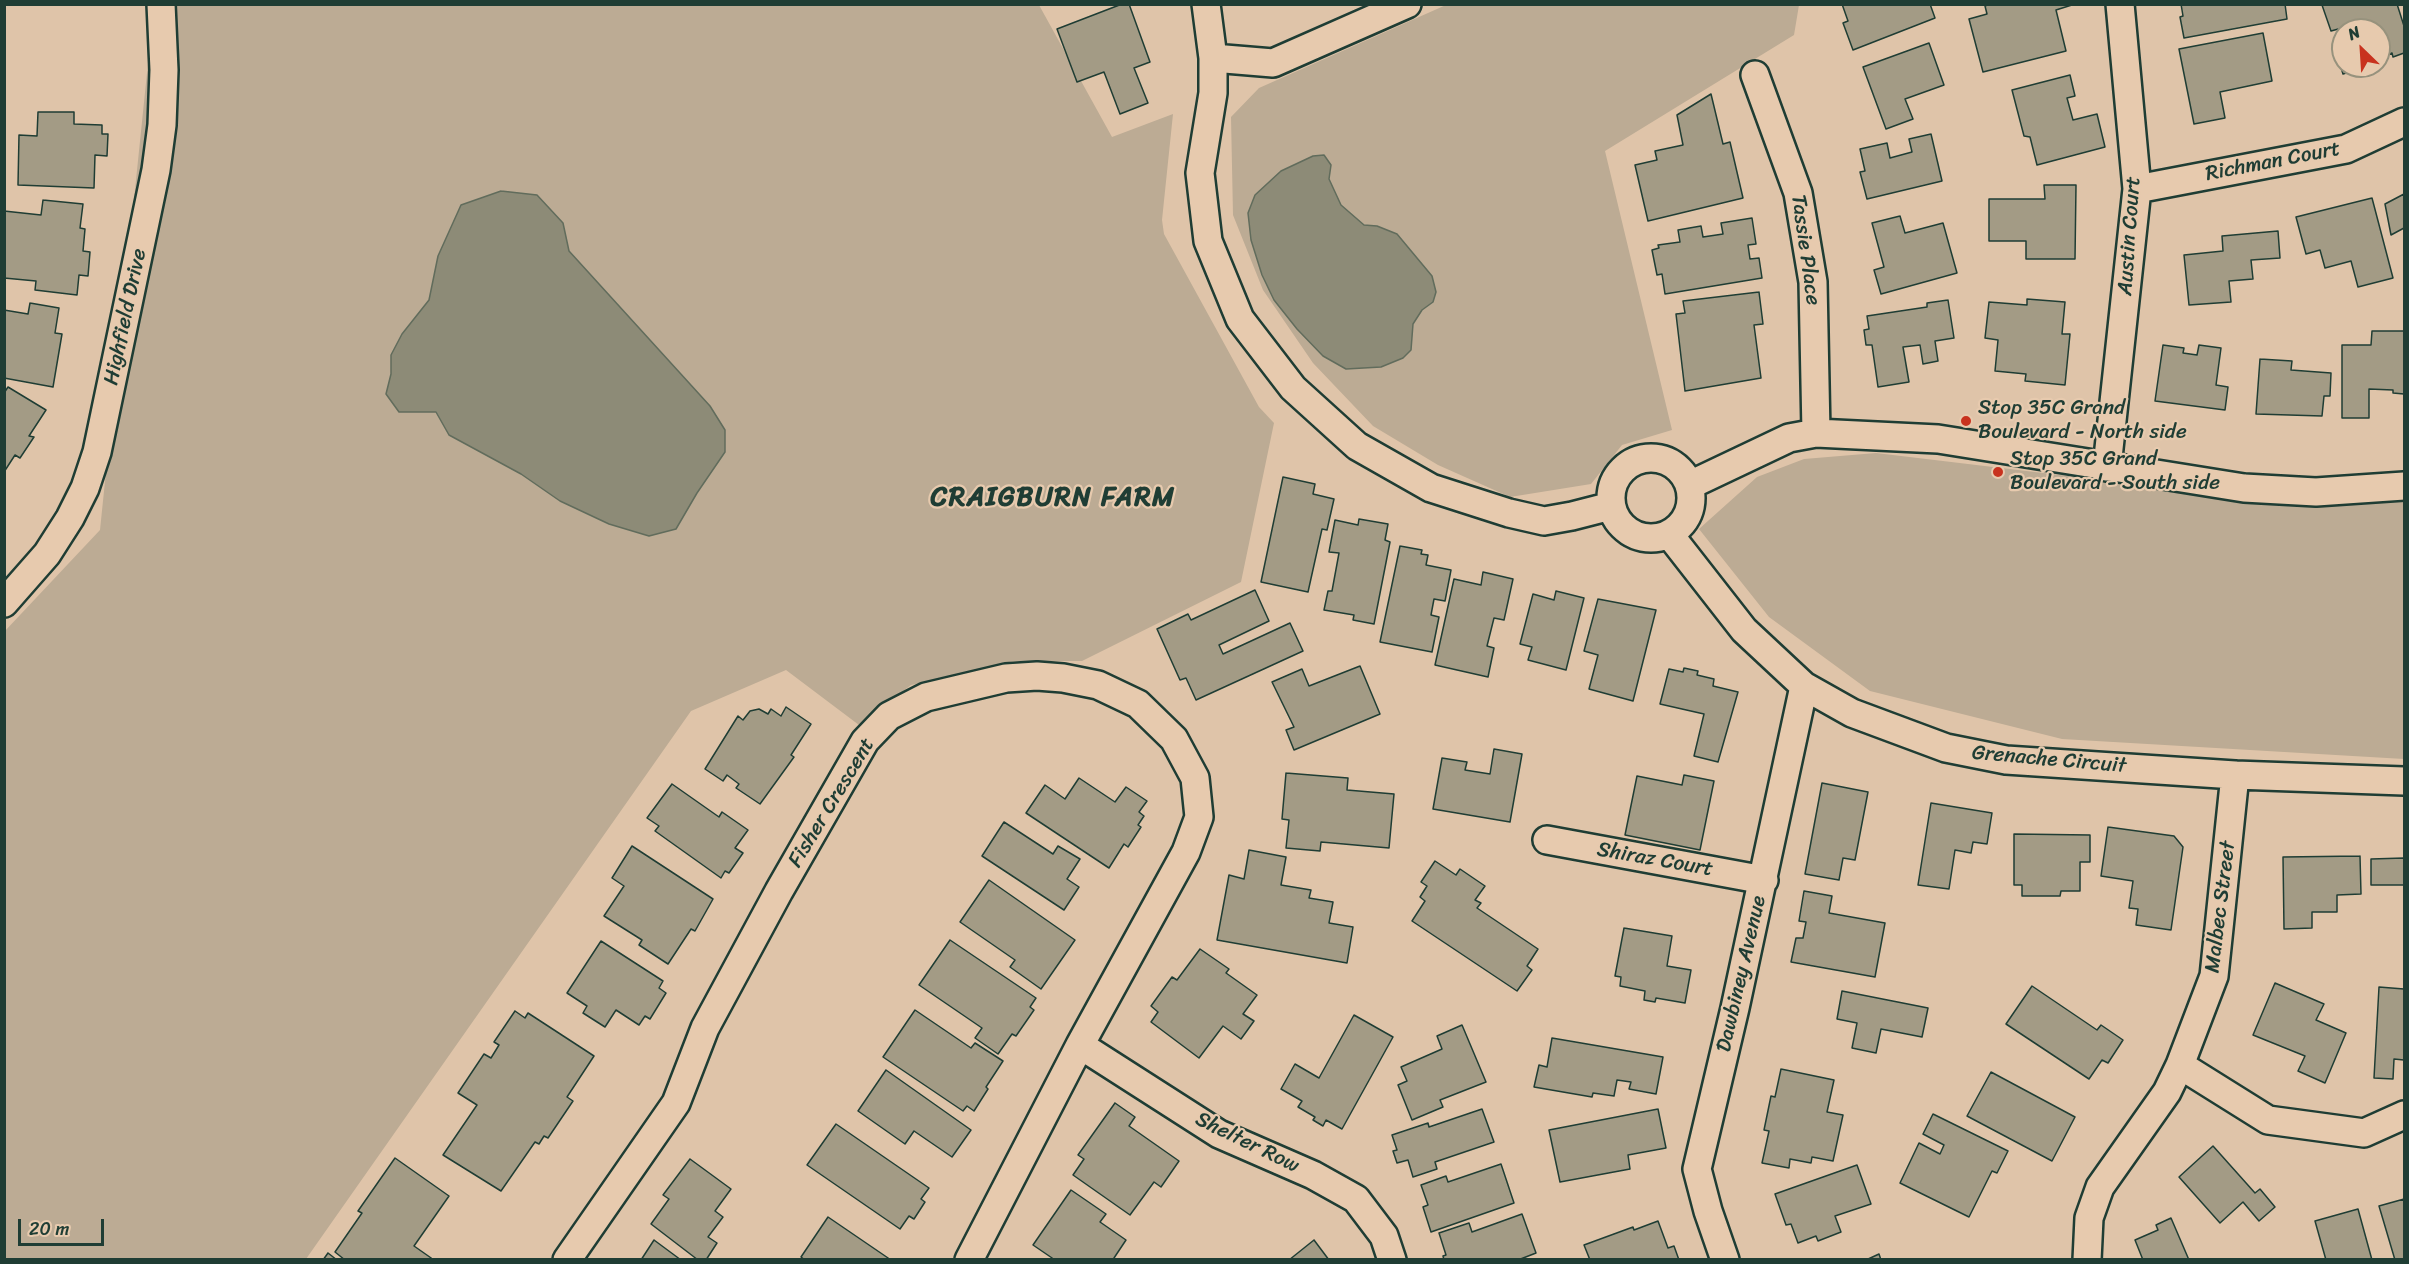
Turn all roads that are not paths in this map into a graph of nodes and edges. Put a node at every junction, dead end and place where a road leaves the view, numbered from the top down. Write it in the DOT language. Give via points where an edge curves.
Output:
graph roads {
  1 [pos="161,4"];
  2 [pos="1206,4"];
  3 [pos="1407,4"];
  4 [pos="2121,4"];
  5 [pos="1213,58"];
  6 [pos="1755,75"];
  7 [pos="2404,122"];
  8 [pos="2137,189"];
  9 [pos="1816,433"];
  10 [pos="2107,467"];
  11 [pos="1689,485"];
  12 [pos="2404,486"];
  13 [pos="1611,506"];
  14 [pos="1669,534"];
  15 [pos="4,603"];
  16 [pos="1804,686"];
  17 [pos="2235,775"];
  18 [pos="2404,781"];
  19 [pos="1546,840"];
  20 [pos="1764,880"];
  21 [pos="1080,1045"];
  22 [pos="2180,1065"];
  23 [pos="2404,1115"];
  24 [pos="567,1260"];
  25 [pos="969,1260"];
  26 [pos="1392,1260"];
  27 [pos="1725,1260"];
  28 [pos="2087,1260"];
  1 -- 15 [label="street, Highfield Drive" via="164,70 156,170 97,453 70,518 47,554"];
  2 -- 5 [label="street"];
  3 -- 5 [label="street" via="1273,63"];
  4 -- 8 [label="street, Austin Court"];
  5 -- 13 [label="street" via="1213,93 1200,173 1208,241 1240,320 1293,388 1357,446 1431,488 1544,521"];
  6 -- 9 [label="street, Tassie Place" via="1798,193 1814,282"];
  7 -- 8 [label="street, Richman Court" via="2346,149"];
  8 -- 10 [label="street, Austin Court"];
  9 -- 10 [label="street" via="1938,440"];
  9 -- 11 [label="street" via="1790,438"];
  10 -- 12 [label="street" via="2244,488 2316,492"];
  11 -- 13 [label="street" via="1673,464 1647,457 1623,468 1614,479"];
  11 -- 14 [label="street" via="1692,497 1686,519"];
  13 -- 14 [label="street" via="1615,517 1633,534 1657,538"];
  14 -- 16 [label="street, Grenache Circuit" via="1744,630"];
  16 -- 17 [label="street, Grenache Circuit" via="1852,713 1946,748 2006,760"];
  16 -- 20 [label="street, Dawbiney Avenue"];
  17 -- 18 [label="street, Grenache Circuit"];
  17 -- 22 [label="street, Malbec Street" via="2214,976"];
  19 -- 20 [label="street, Shiraz Court"];
  20 -- 27 [label="street, Dawbiney Avenue" via="1697,1169"];
  21 -- 24 [label="street, Fisher Crescent" via="1186,852 1199,817 1195,778 1174,739 1138,704 1098,685 1037,676 1006,678 926,697 889,716 865,741 705,1028 676,1103"];
  21 -- 25 [label="street, Fisher Crescent"];
  21 -- 26 [label="street, Shelter Row" via="1219,1134 1314,1175 1356,1199 1384,1236"];
  22 -- 23 [label="street" via="2268,1120 2364,1133"];
  22 -- 28 [label="street, Malbec Street" via="2167,1092 2100,1186 2089,1218"];
}
